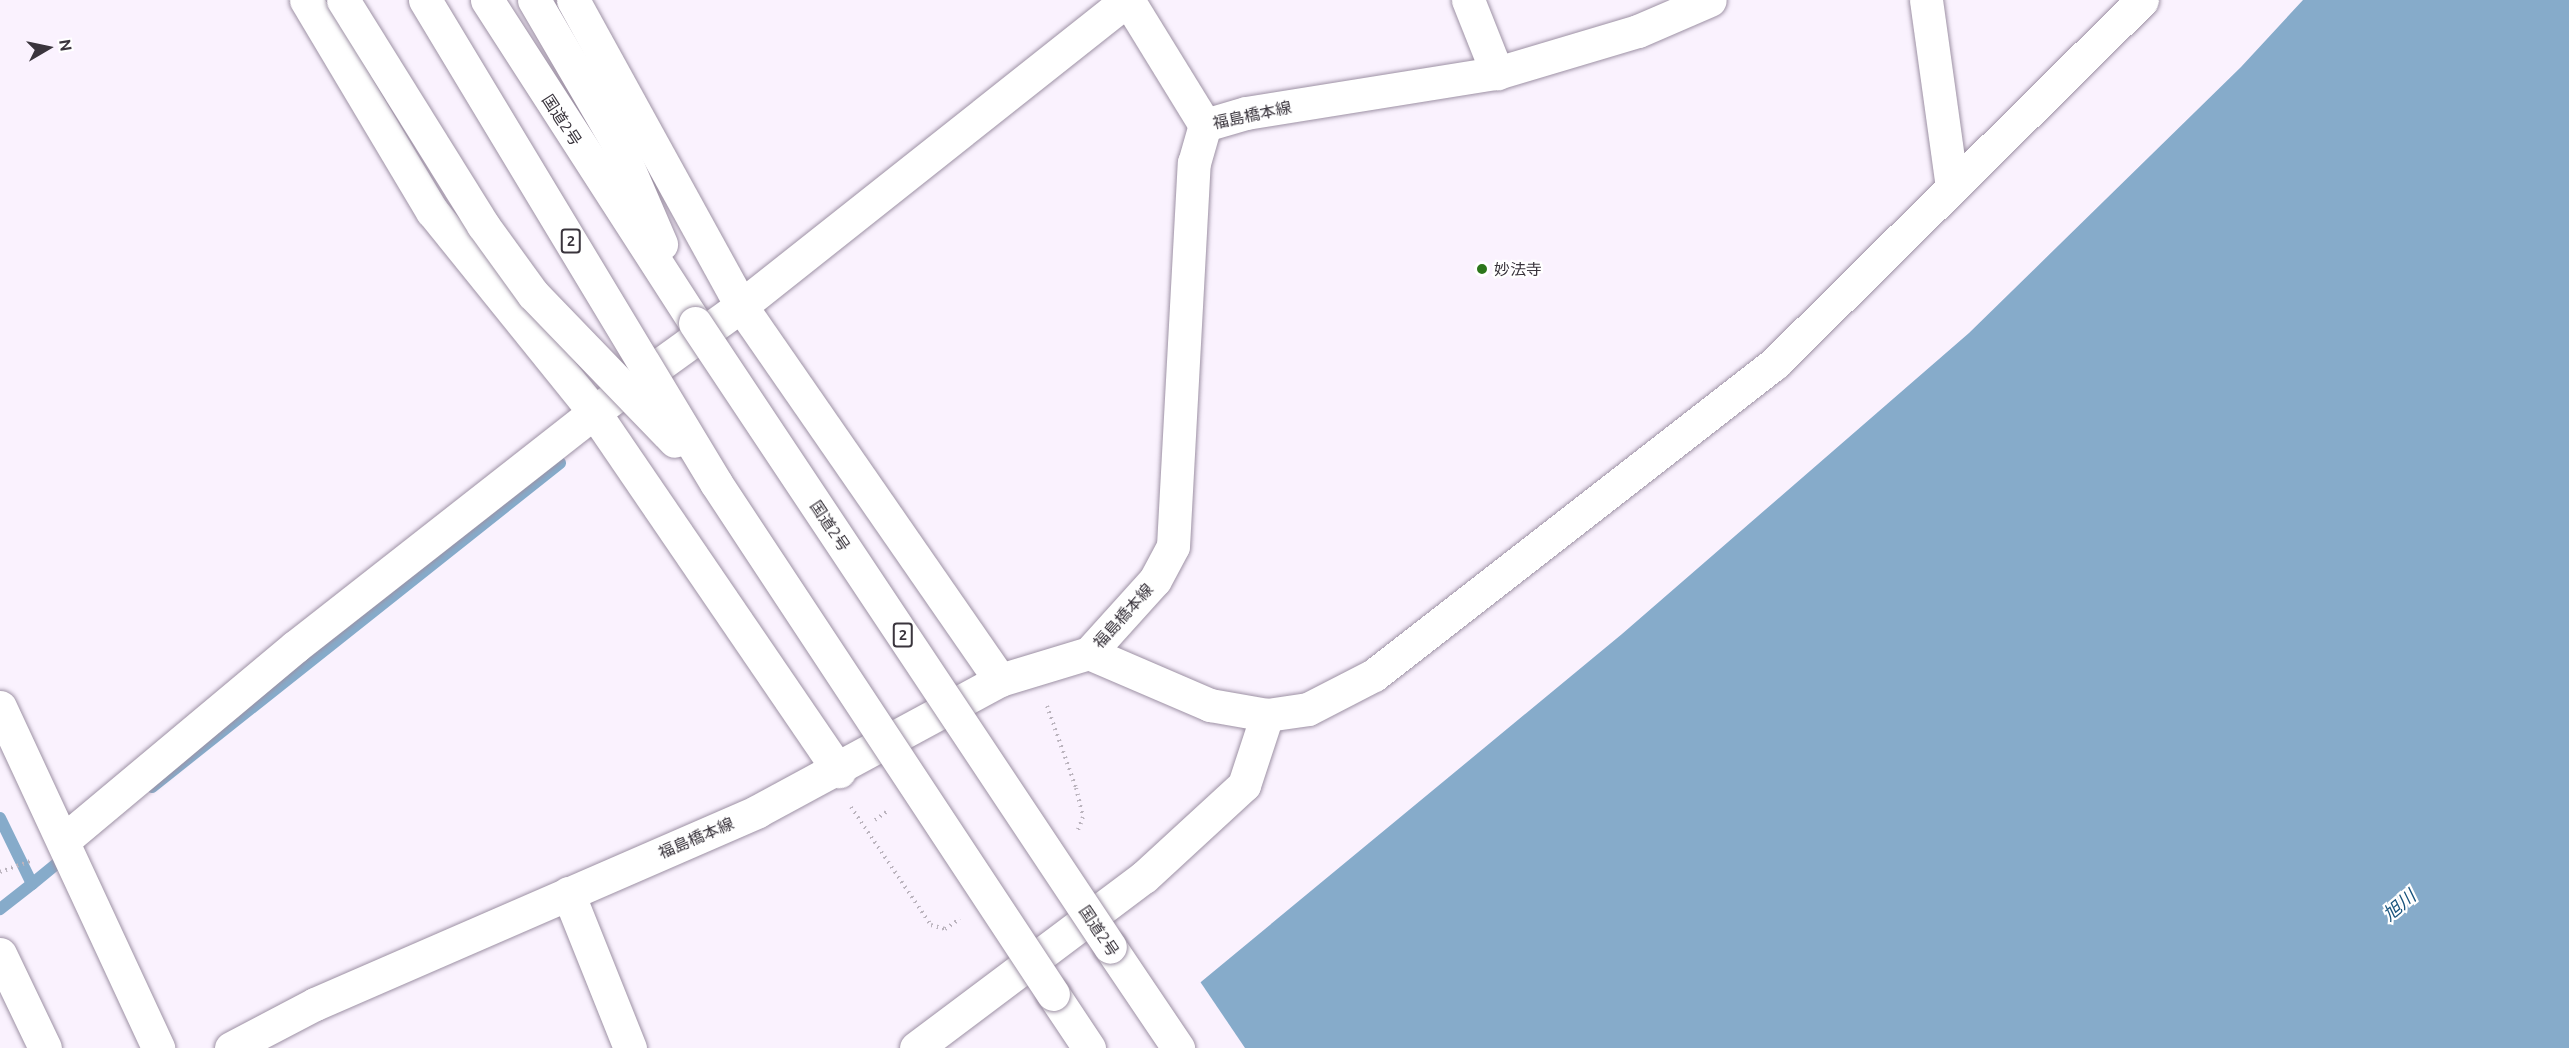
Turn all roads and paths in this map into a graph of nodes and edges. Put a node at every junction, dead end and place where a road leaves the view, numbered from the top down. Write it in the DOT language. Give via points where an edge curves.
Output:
graph roads {
  1 [pos="306,0"];
  2 [pos="343,0"];
  3 [pos="425,0"];
  4 [pos="487,0"];
  5 [pos="534,0"];
  6 [pos="573,0"];
  7 [pos="1128,0"];
  8 [pos="1468,0"];
  9 [pos="1710,0"];
  10 [pos="1926,0"];
  11 [pos="2142,0"];
  12 [pos="1497,73"];
  13 [pos="1205,125"];
  14 [pos="1952,187"];
  15 [pos="741,306"];
  16 [pos="695,323"];
  17 [pos="594,412"];
  18 [pos="716,483"];
  19 [pos="1089,653"];
  20 [pos="1000,681"];
  21 [pos="0,707"];
  22 [pos="1266,715"];
  23 [pos="839,771"];
  24 [pos="848,804"];
  25 [pos="68,850"];
  26 [pos="34,859"];
  27 [pos="0,872"];
  28 [pos="568,893"];
  29 [pos="964,916"];
  30 [pos="0,954"];
  31 [pos="45,1048"];
  32 [pos="158,1048"];
  33 [pos="231,1048"];
  34 [pos="630,1048"];
  35 [pos="916,1048"];
  36 [pos="1089,1048"];
  37 [pos="1178,1048"];
  1 -- 17 [label="main road" via="432,211"];
  2 -- 18 [label="main road, bridge" via="464,196 533,294"];
  3 -- 18 [label="main road, 2, bridge"];
  4 -- 16 [label="main road, 国道2号 / 2"];
  5 -- 16 [label="main road" via="618,144"];
  6 -- 15 [label="main road"];
  7 -- 13 [label="main road"];
  7 -- 15 [label="main road"];
  8 -- 12 [label="main road"];
  9 -- 12 [label="main road, 福島橋本線" via="1638,31"];
  10 -- 14 [label="main road"];
  11 -- 14 [label="main road"];
  12 -- 13 [label="main road, 福島橋本線" via="1246,113"];
  13 -- 19 [label="main road, 福島橋本線" via="1194,162 1173,546 1155,580"];
  14 -- 22 [label="main road" via="1775,363 1374,675 1308,709"];
  15 -- 17 [label="main road"];
  15 -- 20 [label="main road"];
  16 -- 37 [label="main road, 国道2号 / 2, bridge"];
  17 -- 23 [label="main road"];
  17 -- 25 [label="main road" via="296,646"];
  18 -- 36 [label="main road, 2, bridge"];
  19 -- 20 [label="main road, 福島橋本線"];
  19 -- 22 [label="main road" via="1210,705"];
  20 -- 23 [label="main road, 福島橋本線"];
  21 -- 25 [label="main road"];
  22 -- 35 [label="main road" via="1244,785 1144,877"];
  23 -- 28 [label="main road, 福島橋本線" via="758,811"];
  24 -- 29 [label="path" via="931,926 945,929"];
  25 -- 32 [label="main road"];
  26 -- 27 [label="path"];
  28 -- 33 [label="main road, 福島橋本線" via="315,1005"];
  28 -- 34 [label="main road"];
  30 -- 31 [label="main road"];
}
